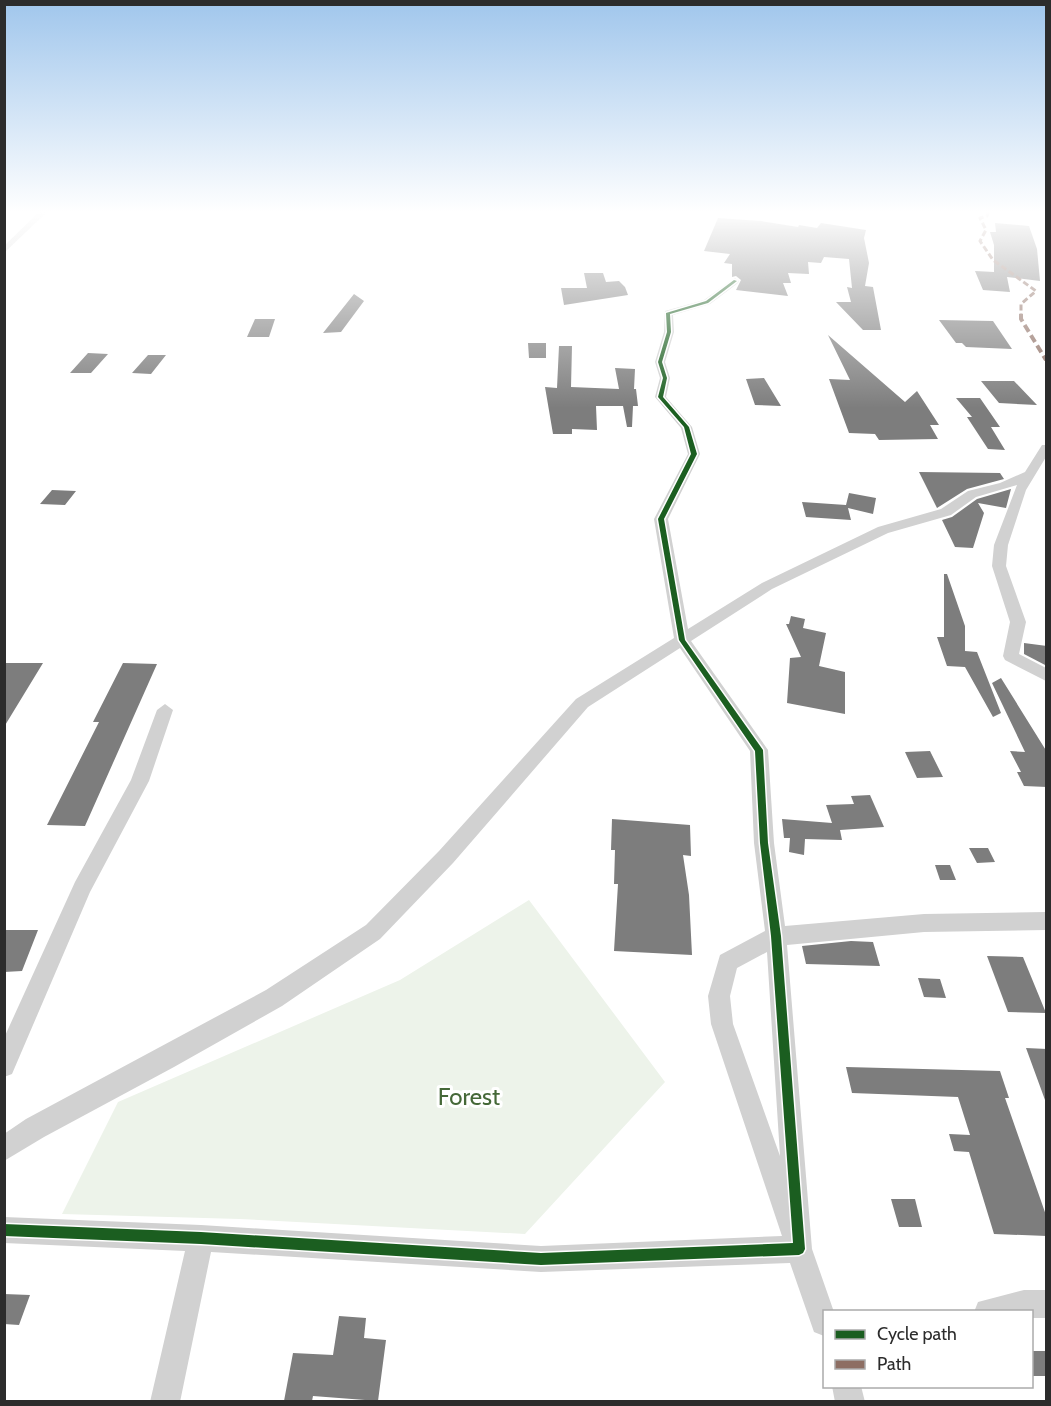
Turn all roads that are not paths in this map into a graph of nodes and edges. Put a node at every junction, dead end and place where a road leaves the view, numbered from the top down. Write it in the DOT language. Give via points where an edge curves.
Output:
graph roads {
  1 [pos="735,281"];
  2 [pos="1047,448"];
  3 [pos="1031,474"];
  4 [pos="682,640"];
  5 [pos="1047,675"];
  6 [pos="165,710"];
  7 [pos="1047,921"];
  8 [pos="776,936"];
  9 [pos="4,1066"];
  10 [pos="4,1149"];
  11 [pos="4,1230"];
  12 [pos="201,1238"];
  13 [pos="799,1249"];
  14 [pos="1047,1304"];
  15 [pos="993,1310"];
  16 [pos="823,1316"];
  17 [pos="165,1401"];
  1 -- 4 [label="street" via="707,302 668,313 669,332 660,362 665,378 660,397 686,427 694,454 661,519"];
  2 -- 3 [label="street"];
  3 -- 4 [label="street" via="972,494 946,512 883,530 767,586"];
  3 -- 5 [label="street" via="1020,490 1001,545 999,566 1018,622 1011,656"];
  4 -- 8 [label="street" via="759,750 764,843"];
  4 -- 10 [label="street" via="582,703 446,857 373,932 274,998 35,1128"];
  6 -- 9 [label="street" via="140,781 82,888"];
  7 -- 8 [label="street" via="924,923"];
  8 -- 13 [label="street"];
  8 -- 13 [label="street" via="728,962 720,1005 722,1023"];
  11 -- 12 [label="street"];
  12 -- 13 [label="street" via="541,1259"];
  12 -- 17 [label="street"];
  13 -- 16 [label="street"];
  14 -- 15 [label="street"];
}
